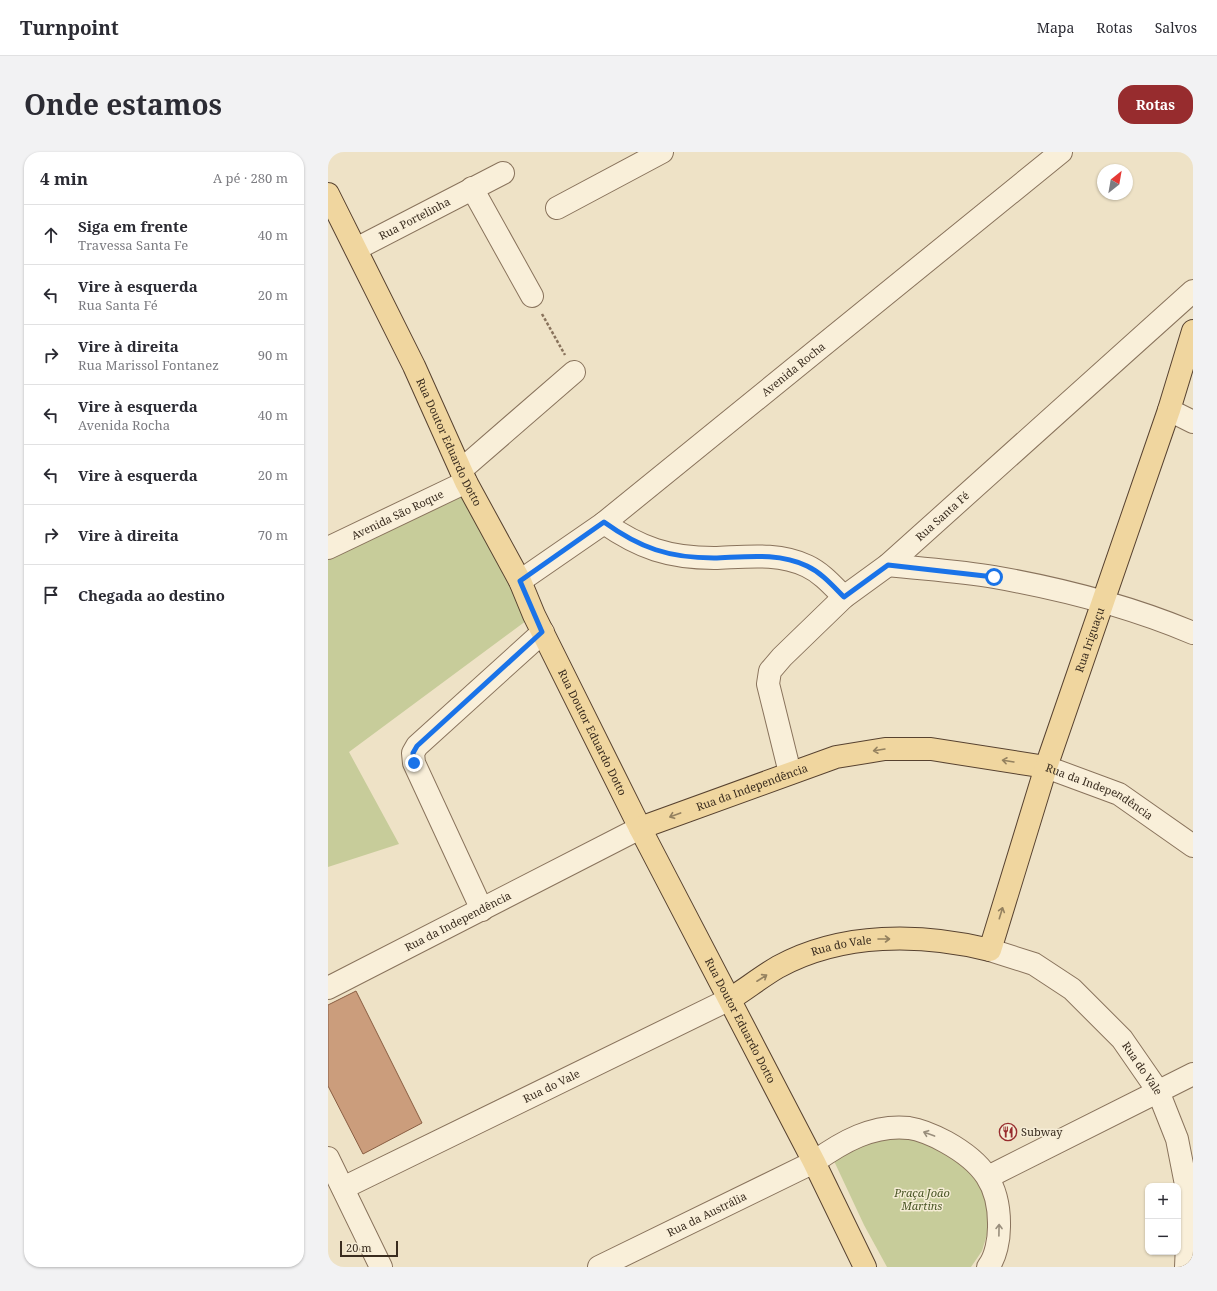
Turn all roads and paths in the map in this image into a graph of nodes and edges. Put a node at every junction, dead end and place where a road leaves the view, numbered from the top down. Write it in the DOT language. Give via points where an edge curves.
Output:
graph roads {
  1 [pos="663,152"];
  2 [pos="1061,152"];
  3 [pos="503,173"];
  4 [pos="472,188"];
  5 [pos="328,194"];
  6 [pos="557,208"];
  7 [pos="356,249"];
  8 [pos="1193,290"];
  9 [pos="532,296"];
  10 [pos="1193,331"];
  11 [pos="574,372"];
  12 [pos="1169,410"];
  13 [pos="1193,422"];
  14 [pos="467,470"];
  15 [pos="604,522"];
  16 [pos="328,548"];
  17 [pos="888,565"];
  18 [pos="520,581"];
  19 [pos="844,597"];
  20 [pos="1104,601"];
  21 [pos="542,632"];
  22 [pos="1193,633"];
  23 [pos="1046,767"];
  24 [pos="790,773"];
  25 [pos="640,828"];
  26 [pos="1193,846"];
  27 [pos="482,910"];
  28 [pos="990,950"];
  29 [pos="328,988"];
  30 [pos="730,999"];
  31 [pos="1193,1074"];
  32 [pos="1158,1091"];
  33 [pos="328,1158"];
  34 [pos="814,1162"];
  35 [pos="988,1177"];
  36 [pos="343,1188"];
  37 [pos="381,1267"];
  38 [pos="599,1267"];
  39 [pos="865,1267"];
  40 [pos="988,1267"];
  41 [pos="1186,1267"];
  1 -- 6 [label="street"];
  2 -- 15 [label="street, Avenida Rocha"];
  3 -- 4 [label="street, Rua Portelinha"];
  4 -- 7 [label="street, Rua Portelinha"];
  4 -- 9 [label="street"];
  5 -- 7 [label="main road, Rua Doutor Eduardo Dotto"];
  7 -- 14 [label="main road, Rua Doutor Eduardo Dotto"];
  8 -- 17 [label="street, Rua Santa Fé"];
  9 -- 11 [label="path"];
  10 -- 12 [label="main road, Rua Iriguaçu"];
  11 -- 14 [label="street, Avenida São Roque"];
  12 -- 13 [label="street"];
  12 -- 20 [label="main road, Rua Iriguaçu"];
  14 -- 16 [label="street, Avenida São Roque"];
  14 -- 18 [label="main road, Rua Doutor Eduardo Dotto"];
  15 -- 18 [label="street, Avenida Rocha"];
  15 -- 19 [label="street" via="628,539 662,552 714,558 763,556 806,566 818,573"];
  17 -- 19 [label="street, Rua Santa Fé"];
  17 -- 20 [label="street" via="994,577"];
  18 -- 21 [label="main road, Rua Doutor Eduardo Dotto"];
  19 -- 24 [label="street, Rua Santa Fé" via="770,671 768,684"];
  20 -- 22 [label="street"];
  20 -- 23 [label="main road, Rua Iriguaçu"];
  21 -- 25 [label="main road, Rua Doutor Eduardo Dotto"];
  21 -- 27 [label="street" via="417,746 413,753 414,763"];
  23 -- 24 [label="main road, Rua da Independência, one-way" via="931,749 885,749 836,757"];
  23 -- 26 [label="street, Rua da Independência" via="1119,794"];
  28 -- 23 [label="main road, Rua Iriguaçu, one-way"];
  24 -- 25 [label="main road, Rua da Independência, one-way"];
  25 -- 27 [label="street, Rua da Independência"];
  25 -- 30 [label="main road, Rua Doutor Eduardo Dotto"];
  27 -- 29 [label="street, Rua da Independência"];
  30 -- 28 [label="main road, Rua do Vale, one-way" via="778,967 812,952 868,939 929,939"];
  28 -- 32 [label="street, Rua do Vale" via="1034,964 1072,989 1122,1039"];
  30 -- 34 [label="main road, Rua Doutor Eduardo Dotto"];
  30 -- 36 [label="street, Rua do Vale"];
  31 -- 32 [label="street"];
  32 -- 35 [label="street"];
  32 -- 41 [label="street, Rua do Vale" via="1177,1139 1189,1200"];
  33 -- 36 [label="street"];
  35 -- 34 [label="street, one-way" via="978,1163 964,1152 932,1135 909,1128 880,1129 856,1136"];
  34 -- 38 [label="street, Rua da Austrália"];
  34 -- 39 [label="main road, Rua Doutor Eduardo Dotto"];
  40 -- 35 [label="street, one-way" via="999,1238 1000,1217 996,1194"];
  36 -- 37 [label="street"];
}
